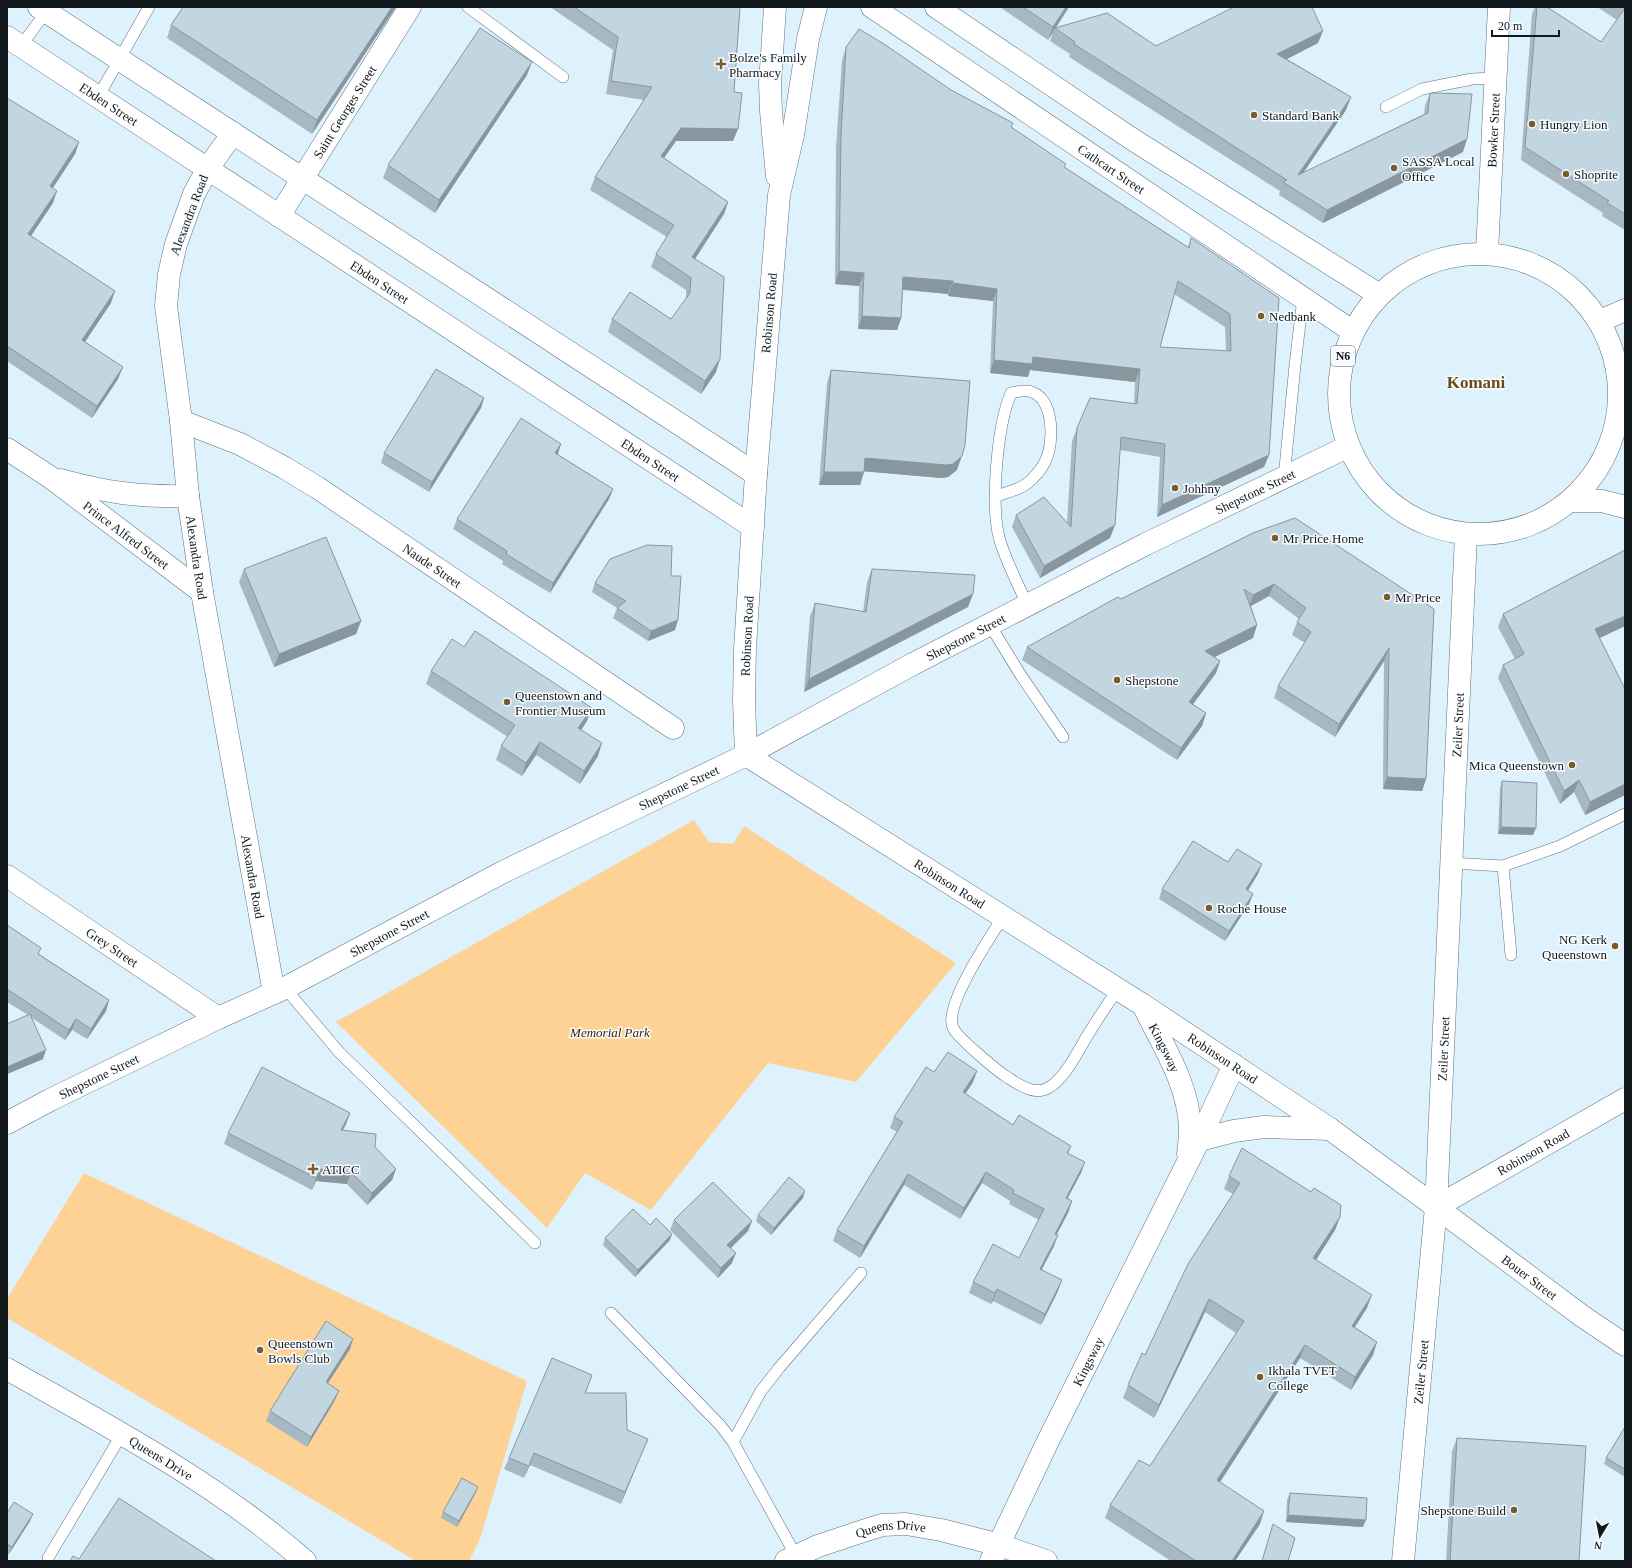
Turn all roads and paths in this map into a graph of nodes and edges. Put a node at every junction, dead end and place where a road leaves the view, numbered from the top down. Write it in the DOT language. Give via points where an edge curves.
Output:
graph roads {
  1 [pos="149,7"];
  2 [pos="410,7"];
  3 [pos="468,7"];
  4 [pos="775,7"];
  5 [pos="816,7"];
  6 [pos="872,7"];
  7 [pos="936,7"];
  8 [pos="1499,7"];
  9 [pos="45,9"];
  10 [pos="14,42"];
  11 [pos="118,59"];
  12 [pos="563,77"];
  13 [pos="1495,78"];
  14 [pos="98,97"];
  15 [pos="1386,107"];
  16 [pos="233,133"];
  17 [pos="208,168"];
  18 [pos="302,179"];
  19 [pos="779,195"];
  20 [pos="279,216"];
  21 [pos="1487,253"];
  22 [pos="1378,294"];
  23 [pos="1303,298"];
  24 [pos="1625,310"];
  25 [pos="1600,321"];
  26 [pos="1352,331"];
  27 [pos="181,421"];
  28 [pos="1620,438"];
  29 [pos="1347,447"];
  30 [pos="7,450"];
  31 [pos="756,474"];
  32 [pos="50,477"];
  33 [pos="1284,478"];
  34 [pos="188,496"];
  35 [pos="996,496"];
  36 [pos="1571,501"];
  37 [pos="1625,508"];
  38 [pos="753,527"];
  39 [pos="1466,534"];
  40 [pos="202,592"];
  41 [pos="1028,606"];
  42 [pos="990,625"];
  43 [pos="673,728"];
  44 [pos="1063,737"];
  45 [pos="746,755"];
  46 [pos="1625,814"];
  47 [pos="1451,863"];
  48 [pos="1503,866"];
  49 [pos="7,876"];
  50 [pos="1002,917"];
  51 [pos="1511,955"];
  52 [pos="280,990"];
  53 [pos="1118,990"];
  54 [pos="1143,1005"];
  55 [pos="218,1018"];
  56 [pos="1234,1065"];
  57 [pos="1625,1099"];
  58 [pos="7,1123"];
  59 [pos="1330,1128"];
  60 [pos="1199,1140"];
  61 [pos="1187,1163"];
  62 [pos="1436,1208"];
  63 [pos="535,1243"];
  64 [pos="861,1273"];
  65 [pos="611,1313"];
  66 [pos="1625,1345"];
  67 [pos="7,1369"];
  68 [pos="122,1434"];
  69 [pos="733,1442"];
  70 [pos="996,1553"];
  71 [pos="48,1558"];
  72 [pos="791,1559"];
  73 [pos="305,1561"];
  74 [pos="1046,1561"];
  75 [pos="1402,1561"];
  1 -- 11 [label="lane"];
  2 -- 18 [label="main road, Saint Georges Street"];
  3 -- 12 [label="lane"];
  4 -- 19 [label="main road, Robinson Road" via="770,84"];
  5 -- 19 [label="main road, Robinson Road" via="808,39 793,135"];
  6 -- 23 [label="main road, Cathcart Street / N6"];
  7 -- 22 [label="main road" via="1132,139"];
  8 -- 13 [label="main road, Bowker Street"];
  9 -- 10 [label="lane"];
  9 -- 11 [label="main road"];
  10 -- 14 [label="main road, Ebden Street"];
  11 -- 14 [label="lane"];
  11 -- 16 [label="main road"];
  13 -- 15 [label="lane" via="1472,79 1422,89"];
  13 -- 21 [label="main road, Bowker Street"];
  14 -- 17 [label="main road, Ebden Street"];
  16 -- 17 [label="main road, Alexandra Road"];
  16 -- 18 [label="main road"];
  17 -- 20 [label="main road, Ebden Street"];
  17 -- 27 [label="main road, Alexandra Road" via="194,194 176,244 169,274 166,306"];
  18 -- 20 [label="main road, Saint Georges Street"];
  18 -- 31 [label="main road"];
  19 -- 31 [label="main road, Robinson Road"];
  20 -- 38 [label="main road, Ebden Street"];
  21 -- 22 [label="main road, N6" via="1428,262"];
  21 -- 25 [label="main road, N6" via="1531,263 1570,286"];
  22 -- 26 [label="main road, N6"];
  23 -- 26 [label="main road, Cathcart Street / N6"];
  23 -- 33 [label="lane"];
  24 -- 25 [label="main road"];
  25 -- 28 [label="main road, N6" via="1615,357 1620,394"];
  26 -- 29 [label="main road, N6" via="1339,368 1338,408"];
  27 -- 34 [label="main road, Alexandra Road"];
  27 -- 43 [label="main road, Naude Street" via="240,444 318,488"];
  28 -- 36 [label="main road, N6" via="1599,470"];
  29 -- 33 [label="main road, Shepstone Street"];
  29 -- 39 [label="main road, N6" via="1367,480 1394,507 1428,526"];
  30 -- 32 [label="main road, Prince Alfred Street"];
  31 -- 38 [label="main road, Robinson Road"];
  32 -- 34 [label="main road, Prince Alfred Street" via="87,488 129,495"];
  32 -- 40 [label="main road, Prince Alfred Street"];
  33 -- 41 [label="main road, Shepstone Street" via="1146,544"];
  34 -- 40 [label="main road, Alexandra Road"];
  35 -- 35 [label="lane" via="1018,489 1031,480 1045,461 1051,443 1050,415 1043,400 1032,392 1011,393 1006,405 998,456"];
  35 -- 41 [label="lane" via="1000,541"];
  36 -- 37 [label="main road" via="1602,501"];
  36 -- 39 [label="main road, N6" via="1540,522 1504,533"];
  38 -- 45 [label="main road, Robinson Road" via="745,649"];
  39 -- 47 [label="main road, Zeiler Street"];
  40 -- 52 [label="main road, Alexandra Road"];
  41 -- 42 [label="main road, Shepstone Street"];
  42 -- 44 [label="lane"];
  42 -- 45 [label="main road, Shepstone Street"];
  45 -- 50 [label="main road, Robinson Road"];
  45 -- 52 [label="main road, Shepstone Street" via="505,871"];
  46 -- 48 [label="lane" via="1560,846"];
  47 -- 48 [label="lane"];
  47 -- 62 [label="main road, Zeiler Street"];
  48 -- 51 [label="lane"];
  49 -- 55 [label="main road, Grey Street"];
  50 -- 53 [label="main road, Robinson Road"];
  50 -- 53 [label="lane" via="970,971 951,1012 953,1028 998,1071 1026,1088 1041,1091 1054,1085"];
  52 -- 55 [label="main road, Shepstone Street"];
  52 -- 63 [label="lane" via="339,1052"];
  53 -- 54 [label="main road, Robinson Road"];
  54 -- 56 [label="main road, Robinson Road"];
  54 -- 61 [label="main road, Kingsway" via="1186,1098 1190,1130"];
  55 -- 58 [label="main road, Shepstone Street"];
  56 -- 59 [label="main road, Robinson Road"];
  56 -- 60 [label="main road, Kingsway"];
  57 -- 62 [label="main road, Robinson Road"];
  59 -- 60 [label="main road" via="1264,1126"];
  59 -- 62 [label="main road, Robinson Road"];
  60 -- 61 [label="main road, Kingsway"];
  61 -- 70 [label="main road, Kingsway" via="1075,1385"];
  62 -- 66 [label="main road, Bouer Street"];
  62 -- 75 [label="main road, Zeiler Street"];
  64 -- 69 [label="lane" via="779,1368 761,1392"];
  65 -- 69 [label="lane" via="720,1425"];
  67 -- 68 [label="main road, Queens Drive"];
  68 -- 71 [label="lane"];
  68 -- 73 [label="main road, Queens Drive" via="261,1524"];
  69 -- 72 [label="lane"];
  70 -- 72 [label="main road, Queens Drive" via="941,1530 906,1524 882,1525 818,1546"];
  70 -- 74 [label="main road, Queens Drive"];
}
